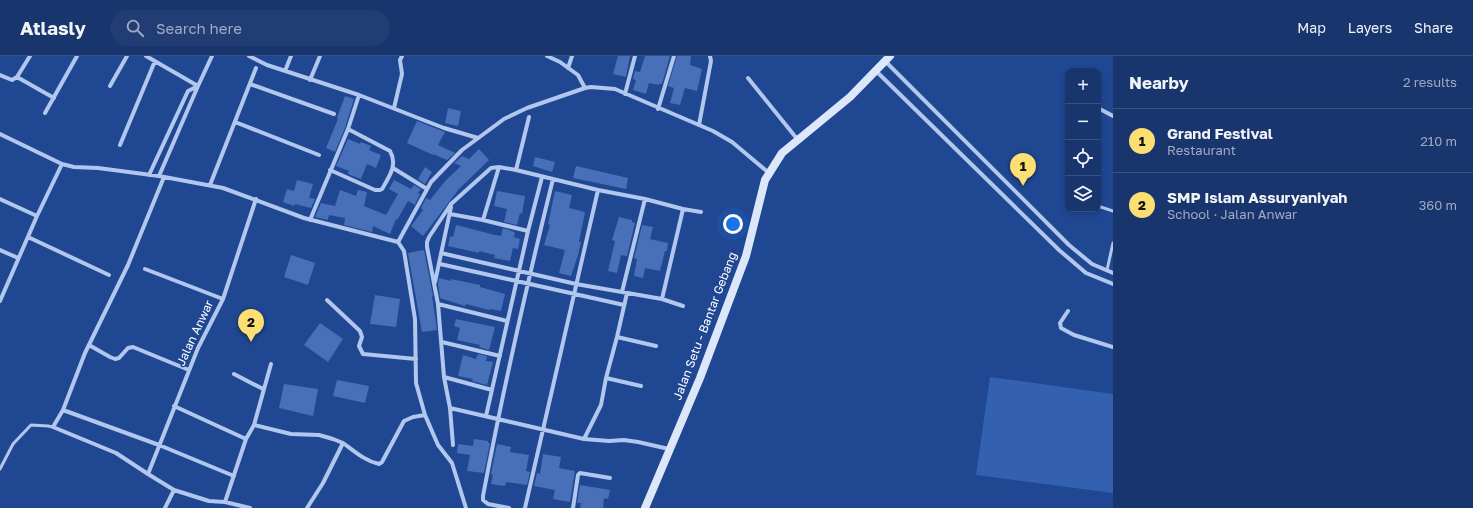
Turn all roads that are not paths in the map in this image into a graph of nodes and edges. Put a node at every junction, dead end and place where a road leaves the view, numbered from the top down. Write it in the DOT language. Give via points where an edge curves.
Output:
graph roads {
  1 [pos="30,56"];
  2 [pos="77,56"];
  3 [pos="127,56"];
  4 [pos="146,56"];
  5 [pos="212,56"];
  6 [pos="249,56"];
  7 [pos="291,56"];
  8 [pos="320,56"];
  9 [pos="402,56"];
  10 [pos="547,56"];
  11 [pos="572,56"];
  12 [pos="635,56"];
  13 [pos="674,56"];
  14 [pos="710,56"];
  15 [pos="888,59"];
  16 [pos="155,61"];
  17 [pos="256,68"];
  18 [pos="568,68"];
  19 [pos="285,71"];
  20 [pos="876,71"];
  21 [pos="0,75"];
  22 [pos="18,77"];
  23 [pos="748,78"];
  24 [pos="310,80"];
  25 [pos="250,84"];
  26 [pos="110,86"];
  27 [pos="198,86"];
  28 [pos="585,88"];
  29 [pos="625,94"];
  30 [pos="359,95"];
  31 [pos="54,98"];
  32 [pos="394,108"];
  33 [pos="658,109"];
  34 [pos="1101,110"];
  35 [pos="46,113"];
  36 [pos="334,114"];
  37 [pos="1113,116"];
  38 [pos="529,117"];
  39 [pos="235,122"];
  40 [pos="699,125"];
  41 [pos="348,129"];
  42 [pos="0,134"];
  43 [pos="478,138"];
  44 [pos="798,140"];
  45 [pos="120,145"];
  46 [pos="319,155"];
  47 [pos="62,164"];
  48 [pos="499,167"];
  49 [pos="394,168"];
  50 [pos="330,170"];
  51 [pos="516,170"];
  52 [pos="769,173"];
  53 [pos="149,175"];
  54 [pos="162,176"];
  55 [pos="542,177"];
  56 [pos="553,179"];
  57 [pos="210,185"];
  58 [pos="427,189"];
  59 [pos="598,190"];
  60 [pos="256,199"];
  61 [pos="645,199"];
  62 [pos="0,200"];
  63 [pos="451,204"];
  64 [pos="1101,207"];
  65 [pos="683,209"];
  66 [pos="1113,211"];
  67 [pos="701,212"];
  68 [pos="450,214"];
  69 [pos="37,216"];
  70 [pos="310,220"];
  71 [pos="484,220"];
  72 [pos="528,231"];
  73 [pos="28,237"];
  74 [pos="398,242"];
  75 [pos="1113,243"];
  76 [pos="0,250"];
  77 [pos="442,253"];
  78 [pos="18,258"];
  79 [pos="440,264"];
  80 [pos="145,269"];
  81 [pos="1107,270"];
  82 [pos="519,271"];
  83 [pos="1113,272"];
  84 [pos="529,273"];
  85 [pos="109,275"];
  86 [pos="517,281"];
  87 [pos="527,284"];
  88 [pos="576,284"];
  89 [pos="1113,284"];
  90 [pos="434,285"];
  91 [pos="622,292"];
  92 [pos="627,293"];
  93 [pos="574,295"];
  94 [pos="223,299"];
  95 [pos="662,299"];
  96 [pos="327,300"];
  97 [pos="0,301"];
  98 [pos="438,304"];
  99 [pos="624,305"];
  100 [pos="683,306"];
  101 [pos="1068,311"];
  102 [pos="507,322"];
  103 [pos="617,337"];
  104 [pos="442,342"];
  105 [pos="89,345"];
  106 [pos="656,346"];
  107 [pos="1113,347"];
  108 [pos="500,356"];
  109 [pos="416,359"];
  110 [pos="271,364"];
  111 [pos="189,370"];
  112 [pos="234,374"];
  113 [pos="444,377"];
  114 [pos="606,378"];
  115 [pos="641,386"];
  116 [pos="263,389"];
  117 [pos="492,390"];
  118 [pos="174,406"];
  119 [pos="450,408"];
  120 [pos="63,410"];
  121 [pos="425,415"];
  122 [pos="486,416"];
  123 [pos="497,419"];
  124 [pos="254,424"];
  125 [pos="53,427"];
  126 [pos="543,430"];
  127 [pos="246,439"];
  128 [pos="584,439"];
  129 [pos="343,443"];
  130 [pos="159,445"];
  131 [pos="454,445"];
  132 [pos="669,449"];
  133 [pos="0,469"];
  134 [pos="148,474"];
  135 [pos="234,476"];
  136 [pos="610,478"];
  137 [pos="174,490"];
  138 [pos="225,502"];
  139 [pos="165,508"];
  140 [pos="250,508"];
  141 [pos="307,508"];
  142 [pos="466,508"];
  143 [pos="509,508"];
  144 [pos="525,508"];
  145 [pos="573,508"];
  146 [pos="645,508"];
  1 -- 22 [label="street"];
  2 -- 31 [label="street"];
  3 -- 26 [label="street"];
  4 -- 16 [label="street"];
  5 -- 27 [label="street"];
  6 -- 19 [label="street"];
  7 -- 19 [label="street"];
  8 -- 24 [label="street"];
  9 -- 32 [label="street" via="402,74"];
  10 -- 18 [label="street"];
  11 -- 18 [label="street"];
  12 -- 29 [label="street"];
  13 -- 33 [label="street"];
  14 -- 40 [label="street"];
  15 -- 20 [label="main road, Jalan Setu - Bantar Gebang"];
  15 -- 81 [label="street" via="1069,245 1092,264"];
  16 -- 27 [label="street"];
  16 -- 45 [label="street"];
  17 -- 25 [label="street"];
  18 -- 28 [label="street" via="578,75"];
  19 -- 24 [label="street"];
  20 -- 44 [label="main road, Jalan Setu - Bantar Gebang" via="850,97"];
  20 -- 89 [label="street" via="1059,250 1086,273"];
  21 -- 22 [label="street" via="12,80"];
  22 -- 31 [label="street"];
  23 -- 44 [label="street"];
  24 -- 30 [label="street"];
  25 -- 36 [label="street"];
  25 -- 39 [label="street"];
  27 -- 53 [label="street" via="188,91"];
  27 -- 54 [label="street"];
  28 -- 29 [label="street" via="615,89"];
  28 -- 43 [label="street" via="527,108 504,119"];
  29 -- 33 [label="street"];
  30 -- 32 [label="street"];
  30 -- 41 [label="street"];
  31 -- 35 [label="street"];
  32 -- 43 [label="street" via="444,128"];
  33 -- 40 [label="street"];
  34 -- 37 [label="street"];
  38 -- 51 [label="street"];
  39 -- 46 [label="street"];
  39 -- 57 [label="street"];
  40 -- 52 [label="street" via="732,142"];
  41 -- 49 [label="street" via="390,151"];
  41 -- 50 [label="street"];
  42 -- 47 [label="street"];
  43 -- 58 [label="street" via="462,150"];
  44 -- 52 [label="main road, Jalan Setu - Bantar Gebang" via="782,153"];
  47 -- 53 [label="street"];
  47 -- 69 [label="street"];
  48 -- 51 [label="street"];
  48 -- 63 [label="street" via="491,168"];
  48 -- 71 [label="street"];
  49 -- 50 [label="street" via="380,190"];
  49 -- 58 [label="street"];
  50 -- 70 [label="street"];
  51 -- 55 [label="street"];
  52 -- 132 [label="main road, Jalan Setu - Bantar Gebang" via="746,256 700,378"];
  53 -- 54 [label="street"];
  54 -- 57 [label="street"];
  54 -- 105 [label="street" via="128,265"];
  55 -- 56 [label="street"];
  55 -- 72 [label="street"];
  56 -- 59 [label="street"];
  56 -- 84 [label="street"];
  57 -- 60 [label="street"];
  58 -- 74 [label="street"];
  59 -- 61 [label="street"];
  59 -- 88 [label="street"];
  60 -- 70 [label="street"];
  60 -- 94 [label="street, Jalan Anwar"];
  61 -- 65 [label="street"];
  61 -- 91 [label="street"];
  62 -- 69 [label="street"];
  63 -- 68 [label="street"];
  63 -- 90 [label="street" via="427,242"];
  64 -- 66 [label="lane"];
  65 -- 67 [label="street"];
  65 -- 95 [label="street"];
  68 -- 71 [label="street"];
  68 -- 77 [label="street"];
  69 -- 73 [label="street"];
  70 -- 74 [label="street"];
  71 -- 72 [label="street"];
  72 -- 82 [label="street"];
  73 -- 78 [label="street"];
  73 -- 85 [label="street"];
  74 -- 109 [label="street" via="404,251 410,286 415,319"];
  75 -- 81 [label="lane"];
  76 -- 78 [label="street"];
  77 -- 79 [label="street"];
  77 -- 82 [label="street"];
  78 -- 97 [label="street"];
  79 -- 86 [label="street"];
  79 -- 90 [label="street"];
  80 -- 94 [label="street"];
  81 -- 83 [label="street"];
  82 -- 84 [label="street"];
  82 -- 86 [label="street"];
  84 -- 87 [label="street"];
  84 -- 88 [label="street"];
  86 -- 87 [label="street"];
  86 -- 102 [label="street"];
  87 -- 93 [label="street"];
  87 -- 123 [label="street"];
  88 -- 91 [label="street"];
  88 -- 93 [label="street"];
  90 -- 98 [label="street"];
  91 -- 92 [label="street"];
  92 -- 95 [label="street"];
  92 -- 99 [label="street"];
  93 -- 99 [label="street"];
  93 -- 126 [label="street"];
  94 -- 111 [label="street, Jalan Anwar"];
  95 -- 100 [label="street"];
  96 -- 109 [label="street" via="360,331 362,337 359,346 363,354"];
  98 -- 102 [label="street"];
  98 -- 104 [label="street"];
  99 -- 103 [label="street"];
  101 -- 107 [label="street" via="1060,323 1061,328 1074,335"];
  102 -- 108 [label="street"];
  103 -- 106 [label="street"];
  103 -- 114 [label="street"];
  104 -- 108 [label="street"];
  104 -- 113 [label="street"];
  105 -- 111 [label="street" via="115,359 133,346"];
  105 -- 120 [label="street"];
  108 -- 117 [label="street"];
  109 -- 121 [label="street" via="416,383"];
  110 -- 116 [label="street"];
  111 -- 118 [label="street, Jalan Anwar"];
  112 -- 116 [label="street"];
  113 -- 117 [label="street"];
  113 -- 119 [label="street"];
  114 -- 115 [label="street"];
  114 -- 128 [label="street" via="600,405"];
  116 -- 124 [label="street"];
  117 -- 122 [label="street"];
  118 -- 127 [label="street"];
  118 -- 130 [label="street, Jalan Anwar"];
  119 -- 122 [label="street"];
  119 -- 131 [label="street"];
  120 -- 125 [label="street"];
  120 -- 130 [label="street"];
  121 -- 129 [label="street" via="404,420 379,464 359,455"];
  121 -- 142 [label="street" via="438,445 452,462"];
  122 -- 123 [label="street"];
  123 -- 126 [label="street"];
  123 -- 143 [label="street" via="483,500 488,504"];
  124 -- 127 [label="street"];
  124 -- 129 [label="street" via="291,434 319,435"];
  125 -- 133 [label="lane" via="31,425 13,444"];
  125 -- 134 [label="street" via="116,453"];
  126 -- 128 [label="street"];
  126 -- 144 [label="street"];
  127 -- 135 [label="street"];
  128 -- 132 [label="street" via="624,440"];
  129 -- 141 [label="street"];
  130 -- 134 [label="street, Jalan Anwar"];
  130 -- 135 [label="street"];
  132 -- 146 [label="main road, Jalan Setu - Bantar Gebang"];
  134 -- 137 [label="street"];
  135 -- 138 [label="street"];
  136 -- 145 [label="street" via="578,474"];
  137 -- 138 [label="street" via="209,501"];
  137 -- 139 [label="street"];
  138 -- 140 [label="street"];
}
